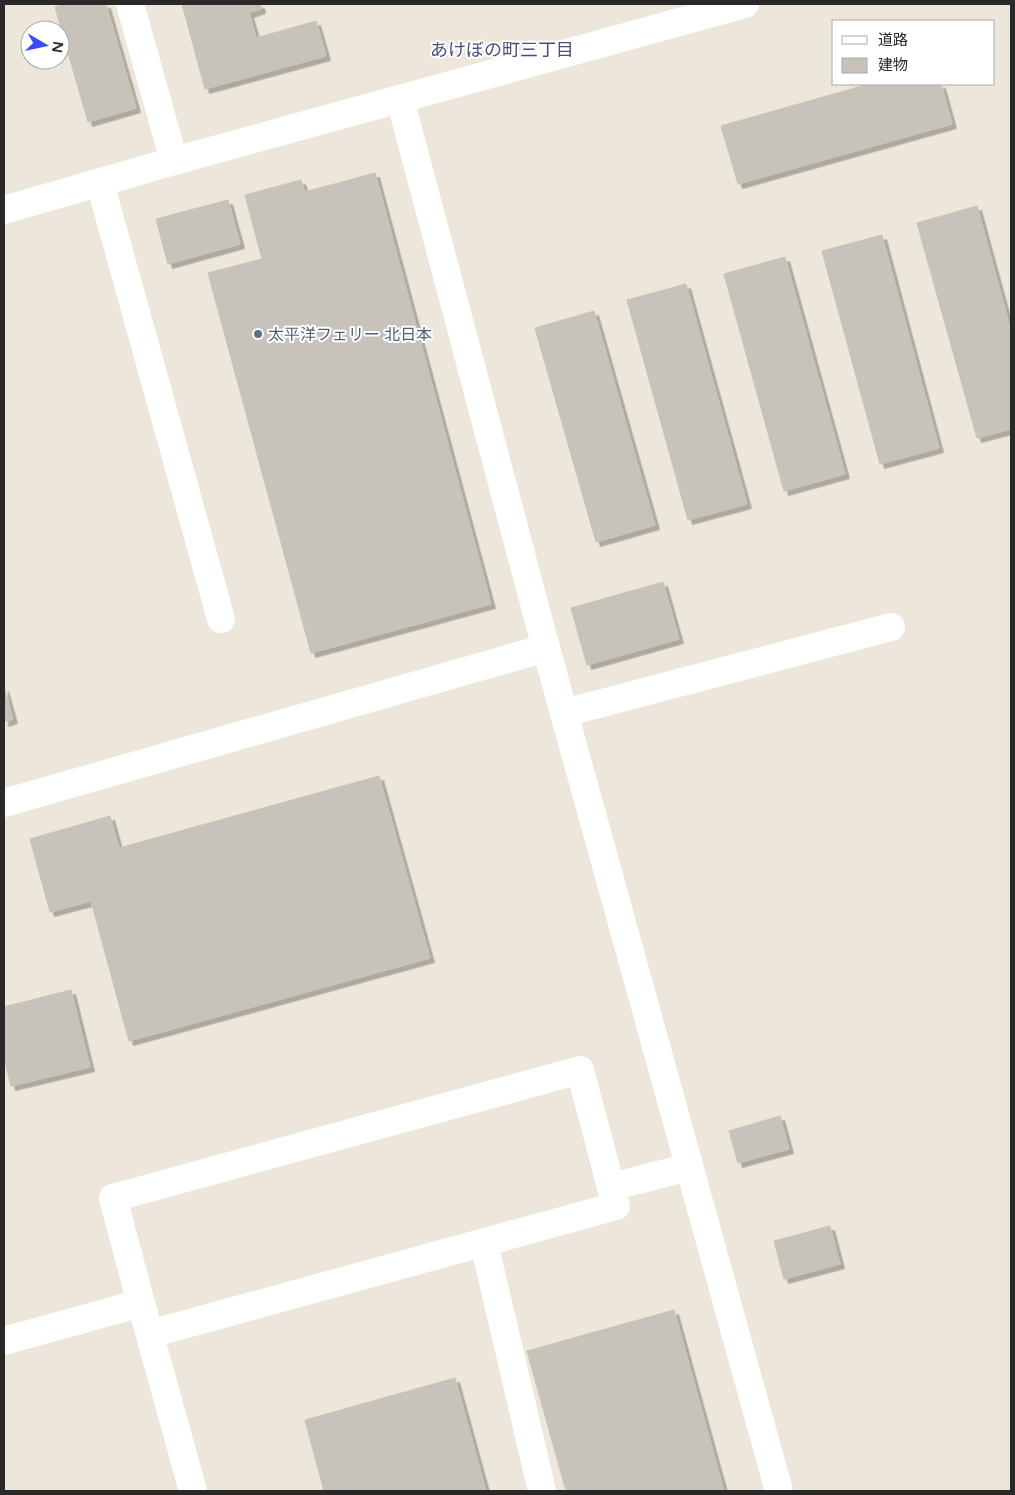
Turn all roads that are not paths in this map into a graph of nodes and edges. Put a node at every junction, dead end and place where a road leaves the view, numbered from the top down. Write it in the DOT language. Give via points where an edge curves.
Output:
graph roads {
  1 [pos="130,4"];
  2 [pos="744,4"];
  3 [pos="684,12"];
  4 [pos="400,99"];
  5 [pos="174,161"];
  6 [pos="100,182"];
  7 [pos="4,210"];
  8 [pos="221,619"];
  9 [pos="891,627"];
  10 [pos="546,648"];
  11 [pos="564,713"];
  12 [pos="4,803"];
  13 [pos="689,1167"];
  14 [pos="611,1187"];
  15 [pos="484,1242"];
  16 [pos="141,1303"];
  17 [pos="150,1334"];
  18 [pos="4,1341"];
  19 [pos="193,1491"];
  20 [pos="542,1491"];
  21 [pos="779,1491"];
  1 -- 5 [label="street"];
  2 -- 3 [label="street"];
  3 -- 4 [label="street"];
  4 -- 5 [label="street"];
  4 -- 10 [label="street"];
  5 -- 6 [label="street"];
  6 -- 7 [label="street"];
  6 -- 8 [label="street"];
  9 -- 11 [label="street"];
  10 -- 11 [label="street"];
  10 -- 12 [label="street"];
  11 -- 13 [label="street"];
  13 -- 14 [label="street"];
  13 -- 21 [label="street"];
  14 -- 15 [label="street" via="616,1206"];
  14 -- 16 [label="street" via="580,1070 113,1198"];
  15 -- 17 [label="street"];
  15 -- 20 [label="street"];
  16 -- 17 [label="street"];
  16 -- 18 [label="street"];
  17 -- 19 [label="street"];
}
